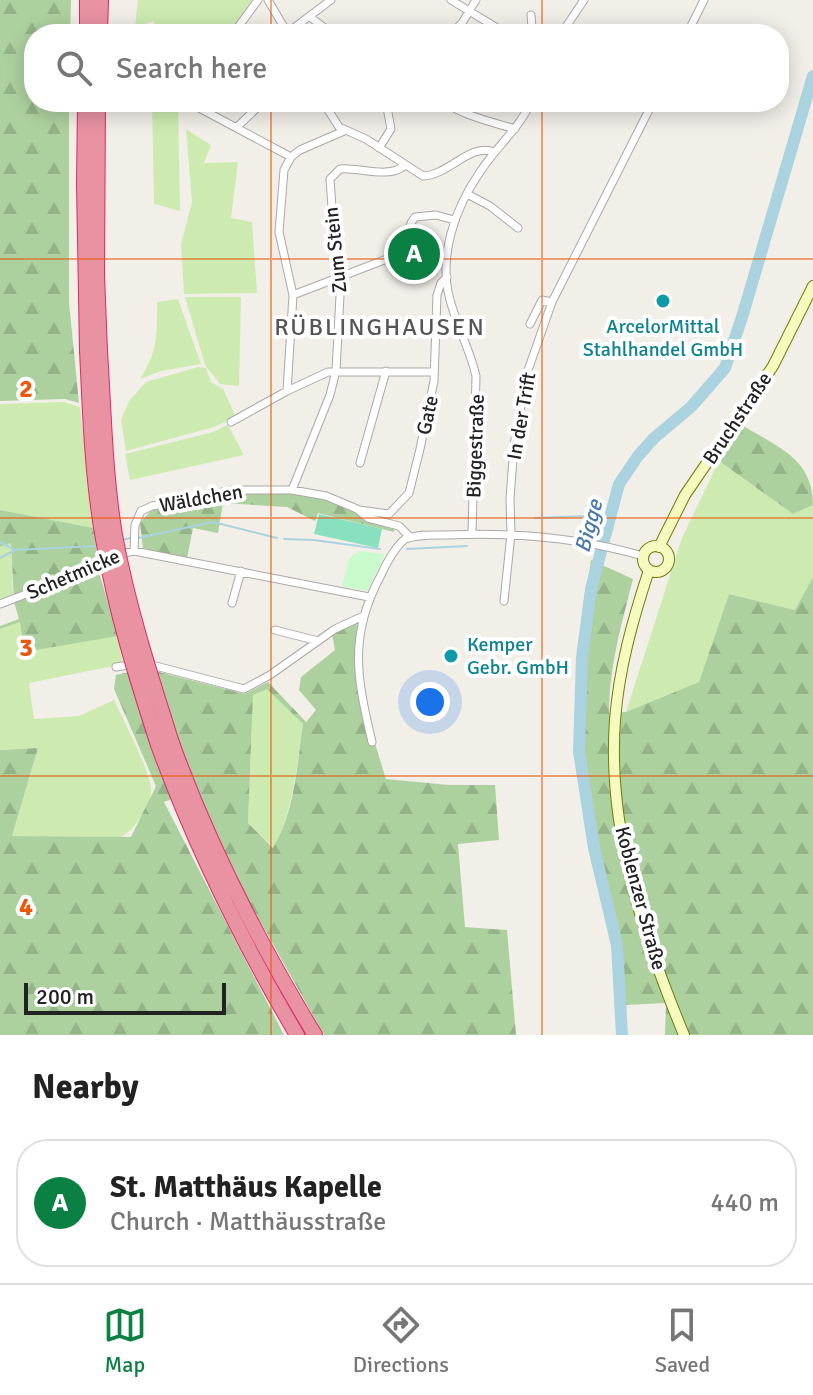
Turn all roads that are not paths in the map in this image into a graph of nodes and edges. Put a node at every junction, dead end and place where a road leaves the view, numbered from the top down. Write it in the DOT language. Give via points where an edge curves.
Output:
graph roads {
  1 [pos="87,0"];
  2 [pos="101,0"];
  3 [pos="258,0"];
  4 [pos="268,0"];
  5 [pos="331,0"];
  6 [pos="451,0"];
  7 [pos="476,0"];
  8 [pos="584,0"];
  9 [pos="704,0"];
  10 [pos="469,11"];
  11 [pos="531,15"];
  12 [pos="310,17"];
  13 [pos="87,24"];
  14 [pos="100,24"];
  15 [pos="240,24"];
  16 [pos="282,24"];
  17 [pos="301,24"];
  18 [pos="319,24"];
  19 [pos="459,24"];
  20 [pos="490,24"];
  21 [pos="532,24"];
  22 [pos="568,24"];
  23 [pos="692,24"];
  24 [pos="85,112"];
  25 [pos="98,112"];
  26 [pos="208,112"];
  27 [pos="253,112"];
  28 [pos="328,112"];
  29 [pos="388,112"];
  30 [pos="459,112"];
  31 [pos="525,112"];
  32 [pos="648,112"];
  33 [pos="237,127"];
  34 [pos="515,129"];
  35 [pos="344,131"];
  36 [pos="379,148"];
  37 [pos="494,152"];
  38 [pos="291,157"];
  39 [pos="404,166"];
  40 [pos="467,194"];
  41 [pos="454,220"];
  42 [pos="518,228"];
  43 [pos="341,277"];
  44 [pos="447,277"];
  45 [pos="813,286"];
  46 [pos="293,295"];
  47 [pos="552,302"];
  48 [pos="530,324"];
  49 [pos="94,350"];
  50 [pos="336,371"];
  51 [pos="386,371"];
  52 [pos="434,372"];
  53 [pos="287,391"];
  54 [pos="231,422"];
  55 [pos="360,463"];
  56 [pos="292,490"];
  57 [pos="357,509"];
  58 [pos="472,534"];
  59 [pos="511,534"];
  60 [pos="410,537"];
  61 [pos="659,547"];
  62 [pos="134,551"];
  63 [pos="643,556"];
  64 [pos="649,570"];
  65 [pos="241,571"];
  66 [pos="369,597"];
  67 [pos="504,601"];
  68 [pos="232,603"];
  69 [pos="0,604"];
  70 [pos="361,617"];
  71 [pos="275,630"];
  72 [pos="318,641"];
  73 [pos="116,667"];
  74 [pos="372,742"];
  75 [pos="165,744"];
  76 [pos="297,1035"];
  77 [pos="315,1035"];
  78 [pos="684,1035"];
  1 -- 13 [label="highway"];
  2 -- 14 [label="highway"];
  3 -- 15 [label="street"];
  4 -- 16 [label="street"];
  5 -- 12 [label="street"];
  6 -- 10 [label="street"];
  7 -- 10 [label="street"];
  8 -- 22 [label="street"];
  9 -- 23 [label="street"];
  10 -- 19 [label="street"];
  10 -- 20 [label="street"];
  11 -- 21 [label="street"];
  12 -- 17 [label="street"];
  12 -- 18 [label="street"];
  24 -- 49 [label="highway"];
  25 -- 49 [label="highway"];
  26 -- 33 [label="street"];
  27 -- 33 [label="street"];
  28 -- 35 [label="street"];
  29 -- 36 [label="street" via="391,125"];
  30 -- 34 [label="street"];
  31 -- 34 [label="street, Biggestraße"];
  32 -- 47 [label="street, In der Trift"];
  33 -- 38 [label="street"];
  34 -- 37 [label="street, Biggestraße"];
  35 -- 36 [label="street"];
  35 -- 38 [label="street"];
  36 -- 39 [label="street"];
  37 -- 39 [label="street" via="476,150 433,176"];
  37 -- 40 [label="street, Biggestraße"];
  38 -- 46 [label="street" via="284,170 279,232"];
  39 -- 43 [label="street, Zum Stein" via="395,172 340,169 330,179"];
  40 -- 41 [label="street, Biggestraße"];
  40 -- 42 [label="street"];
  41 -- 43 [label="street" via="415,217 405,249"];
  41 -- 44 [label="street, Biggestraße"];
  43 -- 46 [label="street"];
  43 -- 50 [label="street, Zum Stein"];
  44 -- 52 [label="street, Gate" via="437,295"];
  44 -- 58 [label="street, Biggestraße" via="476,376"];
  45 -- 61 [label="main road, Bruchstraße" via="773,366 685,495"];
  46 -- 53 [label="street"];
  47 -- 48 [label="street, In der Trift" via="542,300"];
  47 -- 59 [label="street, In der Trift" via="519,408"];
  49 -- 75 [label="highway, bridge" via="116,536"];
  50 -- 51 [label="street"];
  50 -- 53 [label="street"];
  50 -- 56 [label="street, Zum Stein"];
  51 -- 52 [label="street"];
  51 -- 55 [label="street"];
  52 -- 57 [label="street, Gate" via="409,493 389,514"];
  53 -- 54 [label="street"];
  56 -- 57 [label="street, Wäldchen"];
  56 -- 62 [label="street, Wäldchen" via="233,490 152,506 141,511 135,525"];
  57 -- 60 [label="street, Wäldchen" via="368,518 399,526"];
  58 -- 59 [label="street"];
  58 -- 60 [label="street, Wäldchen"];
  59 -- 63 [label="street" via="587,542"];
  59 -- 67 [label="street, In der Trift"];
  60 -- 66 [label="street" via="400,543"];
  61 -- 63 [label="main road"];
  61 -- 64 [label="main road" via="668,563 659,572"];
  62 -- 65 [label="street, Schetmicke"];
  62 -- 69 [label="street, Schetmicke" via="104,557"];
  63 -- 64 [label="main road"];
  64 -- 78 [label="main road, Koblenzer Straße" via="621,670 615,787 639,907"];
  65 -- 66 [label="street, Schetmicke"];
  65 -- 68 [label="street"];
  66 -- 70 [label="street"];
  70 -- 72 [label="street"];
  70 -- 74 [label="street" via="360,678"];
  71 -- 72 [label="street"];
  72 -- 73 [label="street" via="253,686 236,688 141,663"];
  75 -- 76 [label="highway" via="180,803 223,900"];
  75 -- 77 [label="highway" via="249,923"];
}
